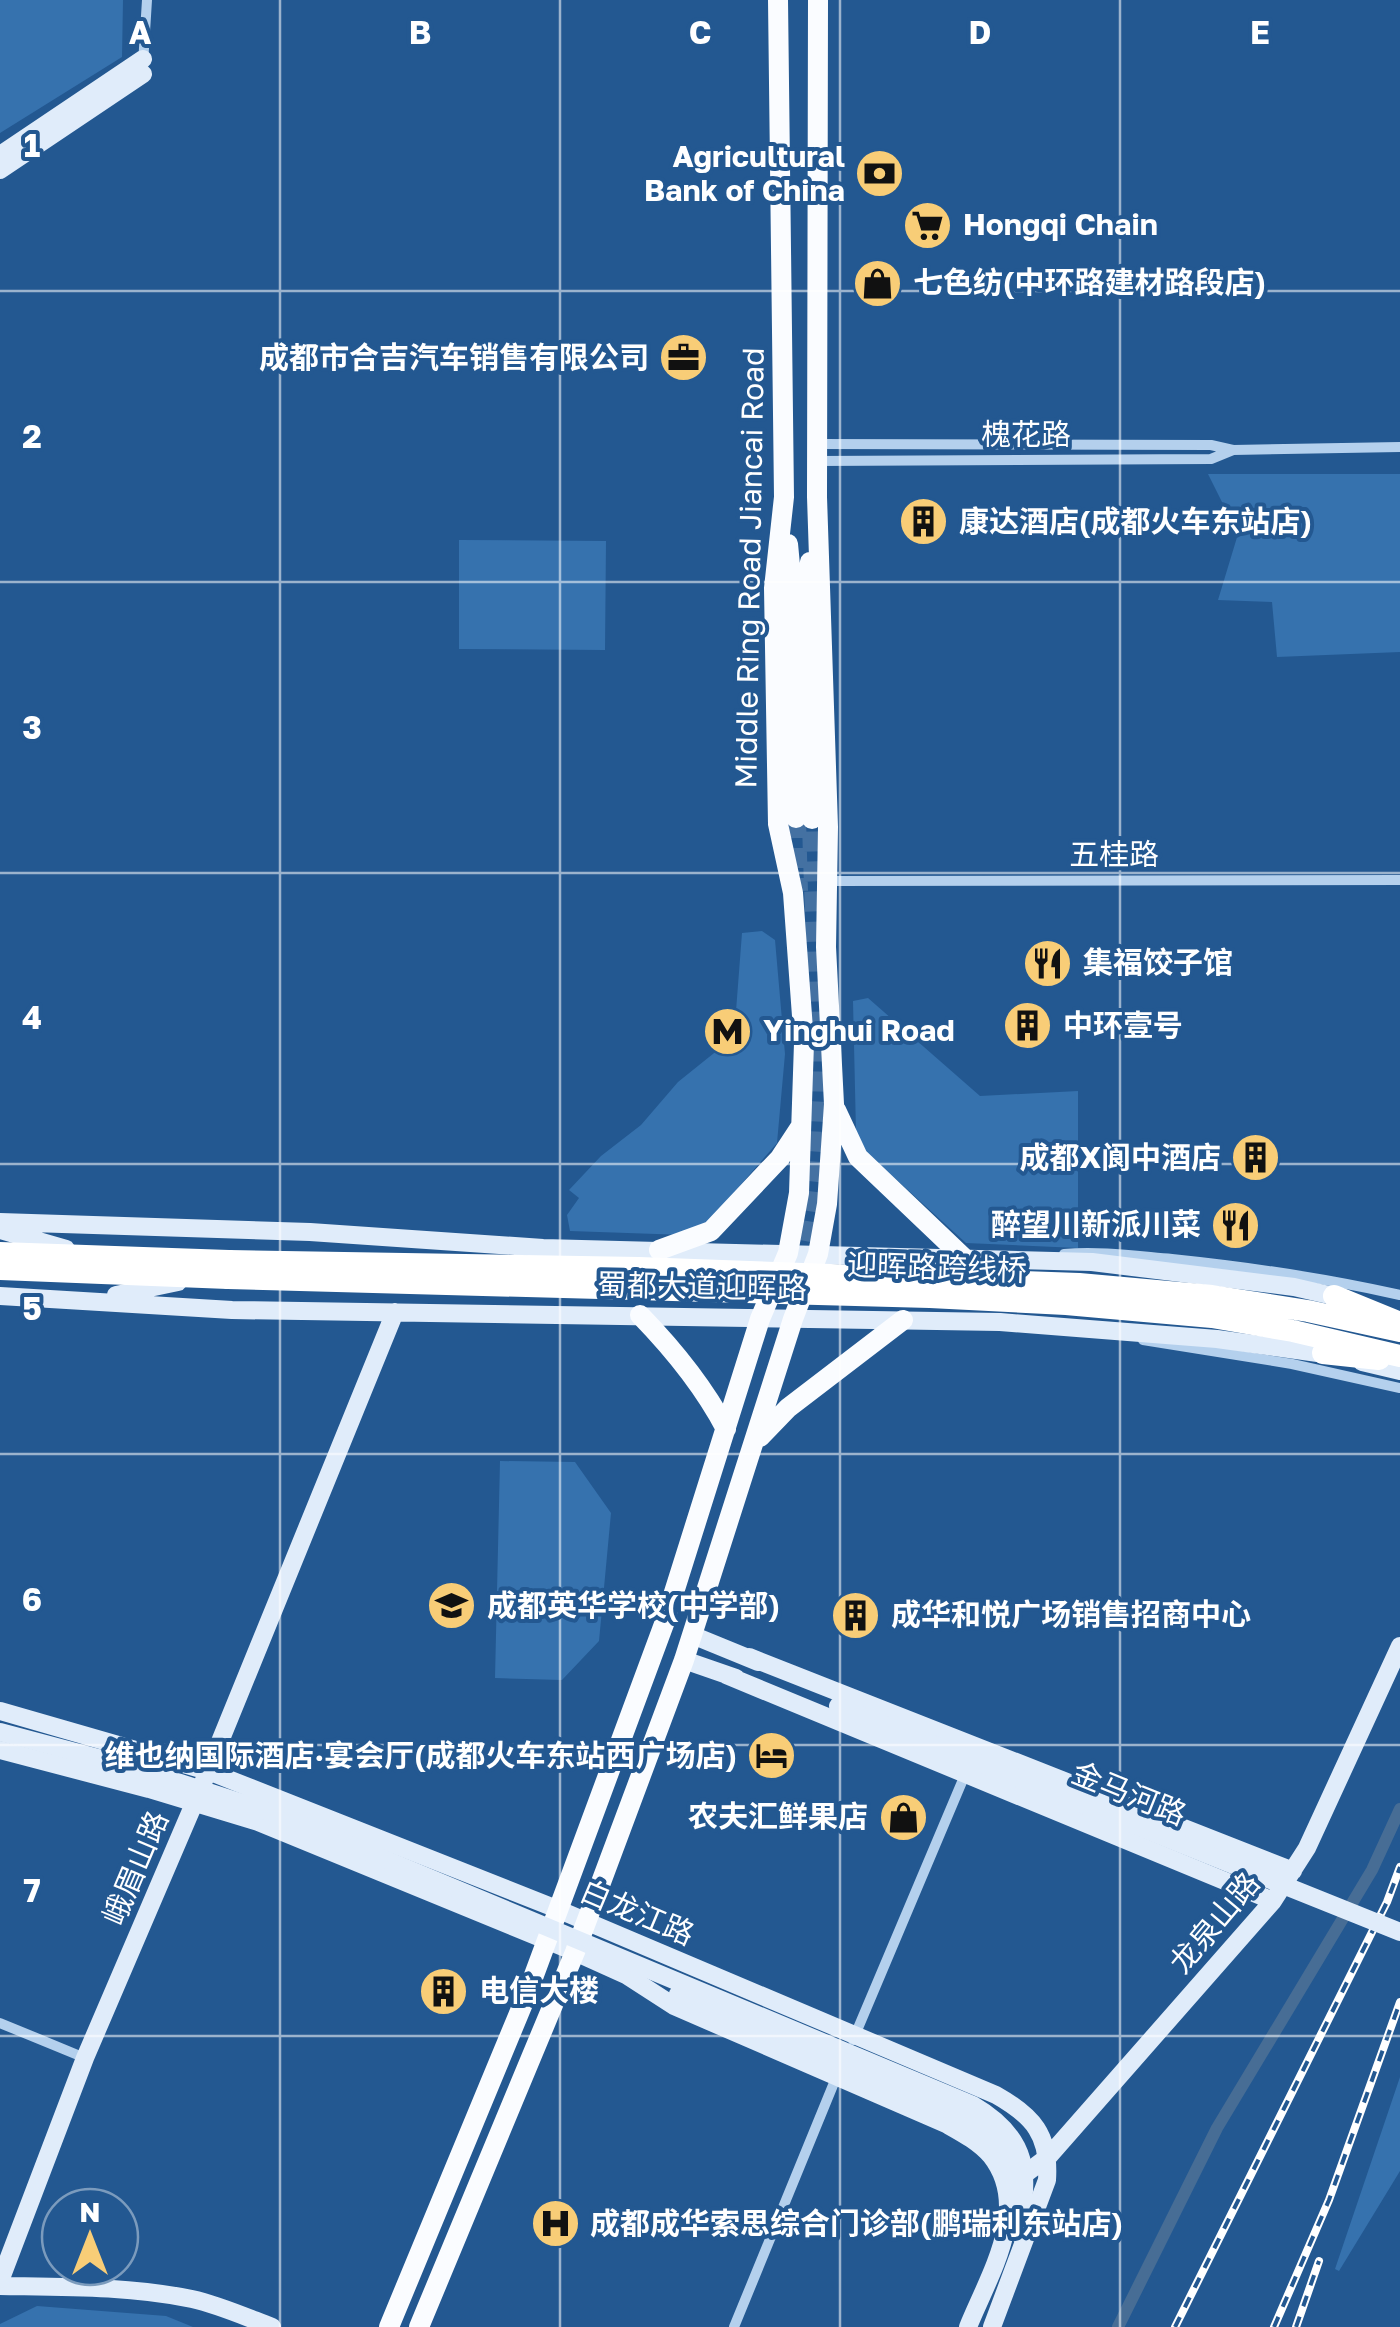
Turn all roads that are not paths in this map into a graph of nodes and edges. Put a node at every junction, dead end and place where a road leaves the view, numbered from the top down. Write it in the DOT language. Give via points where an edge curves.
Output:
graph roads {
  1 [pos="147,0"];
  2 [pos="778,0"];
  3 [pos="818,0"];
  4 [pos="142,67"];
  5 [pos="0,155"];
  6 [pos="0,170"];
  7 [pos="1400,447"];
  8 [pos="1233,450"];
  9 [pos="817,453"];
  10 [pos="818,496"];
  11 [pos="784,498"];
  12 [pos="1400,880"];
  13 [pos="828,881"];
  14 [pos="834,1104"];
  15 [pos="802,1125"];
  16 [pos="0,1222"];
  17 [pos="0,1230"];
  18 [pos="542,1248"];
  19 [pos="659,1250"];
  20 [pos="788,1252"];
  21 [pos="0,1253"];
  22 [pos="818,1254"];
  23 [pos="86,1255"];
  24 [pos="964,1258"];
  25 [pos="1003,1259"];
  26 [pos="0,1269"];
  27 [pos="222,1272"];
  28 [pos="0,1296"];
  29 [pos="1334,1296"];
  30 [pos="1400,1296"];
  31 [pos="90,1300"];
  32 [pos="1400,1310"];
  33 [pos="395,1312"];
  34 [pos="542,1315"];
  35 [pos="640,1315"];
  36 [pos="760,1319"];
  37 [pos="793,1319"];
  38 [pos="903,1320"];
  39 [pos="1000,1322"];
  40 [pos="1400,1322"];
  41 [pos="1083,1326"];
  42 [pos="1400,1331"];
  43 [pos="1323,1353"];
  44 [pos="1400,1358"];
  45 [pos="1400,1371"];
  46 [pos="1400,1388"];
  47 [pos="726,1429"];
  48 [pos="755,1442"];
  49 [pos="692,1635"];
  50 [pos="1400,1646"];
  51 [pos="749,1657"];
  52 [pos="684,1660"];
  53 [pos="726,1675"];
  54 [pos="838,1706"];
  55 [pos="0,1711"];
  56 [pos="0,1732"];
  57 [pos="977,1746"];
  58 [pos="0,1750"];
  59 [pos="208,1771"];
  60 [pos="966,1774"];
  61 [pos="194,1803"];
  62 [pos="1293,1871"];
  63 [pos="1273,1901"];
  64 [pos="558,1910"];
  65 [pos="587,1922"];
  66 [pos="1400,1932"];
  67 [pos="547,1940"];
  68 [pos="575,1952"];
  69 [pos="626,1974"];
  70 [pos="0,2023"];
  71 [pos="856,2035"];
  72 [pos="85,2058"];
  73 [pos="836,2078"];
  74 [pos="1049,2156"];
  75 [pos="1006,2188"];
  76 [pos="1017,2233"];
  77 [pos="0,2284"];
  78 [pos="272,2327"];
  79 [pos="389,2327"];
  80 [pos="419,2327"];
  81 [pos="734,2327"];
  82 [pos="968,2327"];
  83 [pos="979,2327"];
  84 [pos="992,2327"];
  1 -- 4 [label="street"];
  2 -- 11 [label="main road, Middle Ring Road Jiancai Road"];
  3 -- 9 [label="main road"];
  4 -- 5 [label="street"];
  4 -- 6 [label="street"];
  7 -- 8 [label="street, 槐花路"];
  8 -- 9 [label="street, 槐花路" via="1211,445"];
  8 -- 9 [label="street, 槐花路" via="1211,459"];
  9 -- 10 [label="main road"];
  10 -- 11 [label="main road" via="807,586 804,819"];
  10 -- 13 [label="main road"];
  11 -- 15 [label="main road, Middle Ring Road Jiancai Road" via="774,588 778,824 794,893"];
  12 -- 13 [label="street, 五桂路"];
  13 -- 14 [label="main road"];
  14 -- 22 [label="main road"];
  14 -- 24 [label="main road" via="858,1158"];
  15 -- 19 [label="main road" via="711,1232"];
  15 -- 20 [label="main road, Middle Ring Road Jiancai Road"];
  16 -- 18 [label="street, 蜀都大道迎晖路"];
  17 -- 23 [label="street"];
  18 -- 19 [label="street, 蜀都大道迎晖路"];
  18 -- 34 [label="street" via="569,1264 574,1282 569,1301"];
  19 -- 20 [label="street, 蜀都大道迎晖路"];
  20 -- 22 [label="street, 蜀都大道迎晖路"];
  20 -- 36 [label="main road, Middle Ring Road Jiancai Road"];
  21 -- 23 [label="highway"];
  22 -- 24 [label="street, 蜀都大道迎晖路"];
  22 -- 37 [label="main road"];
  23 -- 27 [label="highway"];
  24 -- 25 [label="street, 蜀都大道迎晖路"];
  25 -- 29 [label="street, 蜀都大道迎晖路" via="1092,1262"];
  25 -- 30 [label="street" via="1117,1254 1286,1272"];
  25 -- 39 [label="street" via="978,1274 974,1289 977,1305"];
  26 -- 27 [label="highway"];
  27 -- 31 [label="street"];
  27 -- 42 [label="highway, 迎晖路跨线桥, bridge" via="678,1269 1078,1284 1231,1299"];
  27 -- 44 [label="highway, 迎晖路跨线桥, bridge" via="1066,1304 1293,1331"];
  28 -- 31 [label="street, 蜀都大道迎晖路"];
  29 -- 32 [label="street, 蜀都大道迎晖路"];
  29 -- 40 [label="highway"];
  31 -- 33 [label="street, 蜀都大道迎晖路"];
  33 -- 34 [label="street, 蜀都大道迎晖路"];
  33 -- 59 [label="street, 峨眉山路"];
  34 -- 35 [label="street, 蜀都大道迎晖路"];
  35 -- 36 [label="street, 蜀都大道迎晖路"];
  35 -- 47 [label="main road" via="710,1399"];
  36 -- 37 [label="street, 蜀都大道迎晖路"];
  36 -- 47 [label="main road, Middle Ring Road Jiancai Road"];
  37 -- 38 [label="street, 蜀都大道迎晖路"];
  37 -- 48 [label="main road"];
  38 -- 39 [label="street, 蜀都大道迎晖路"];
  38 -- 48 [label="main road" via="788,1408"];
  39 -- 41 [label="street, 蜀都大道迎晖路"];
  41 -- 43 [label="street, 蜀都大道迎晖路"];
  41 -- 46 [label="street"];
  43 -- 44 [label="highway"];
  43 -- 45 [label="street, 蜀都大道迎晖路"];
  47 -- 64 [label="main road, Middle Ring Road Jiancai Road" via="664,1624"];
  48 -- 49 [label="main road"];
  49 -- 51 [label="street"];
  49 -- 52 [label="main road"];
  50 -- 62 [label="street, 龙泉山路"];
  51 -- 54 [label="street"];
  51 -- 57 [label="street"];
  52 -- 53 [label="street"];
  52 -- 65 [label="main road"];
  53 -- 54 [label="street"];
  53 -- 60 [label="street"];
  54 -- 66 [label="street, 金马河路, bridge"];
  55 -- 59 [label="street, 白龙江路"];
  56 -- 76 [label="street, bridge" via="279,1815 974,2104 1005,2127 1023,2162"];
  57 -- 60 [label="street"];
  57 -- 62 [label="street"];
  58 -- 61 [label="street, 白龙江路"];
  59 -- 61 [label="street, 峨眉山路"];
  59 -- 64 [label="street, 白龙江路"];
  60 -- 63 [label="street"];
  60 -- 71 [label="street"];
  61 -- 67 [label="street, 白龙江路" via="258,1822"];
  61 -- 72 [label="street, 峨眉山路"];
  62 -- 63 [label="street, 龙泉山路"];
  63 -- 74 [label="street, 龙泉山路"];
  64 -- 65 [label="street, 白龙江路"];
  64 -- 67 [label="main road, Middle Ring Road Jiancai Road"];
  65 -- 68 [label="main road"];
  65 -- 71 [label="street, 白龙江路"];
  67 -- 68 [label="street, 白龙江路"];
  67 -- 79 [label="main road, Middle Ring Road Jiancai Road"];
  68 -- 69 [label="street, 白龙江路"];
  68 -- 80 [label="main road"];
  69 -- 73 [label="street, 白龙江路" via="674,2006"];
  69 -- 76 [label="street, bridge" via="975,2124 1011,2161 1019,2188"];
  70 -- 72 [label="street"];
  71 -- 73 [label="street"];
  71 -- 74 [label="street, 白龙江路" via="1021,2109"];
  72 -- 77 [label="street, 峨眉山路"];
  73 -- 75 [label="street, 白龙江路" via="975,2142"];
  73 -- 81 [label="street"];
  74 -- 75 [label="street, 龙泉山路"];
  74 -- 84 [label="street" via="1036,2214"];
  75 -- 82 [label="street" via="1006,2234"];
  76 -- 83 [label="street"];
  77 -- 78 [label="street" via="149,2292"];
}
